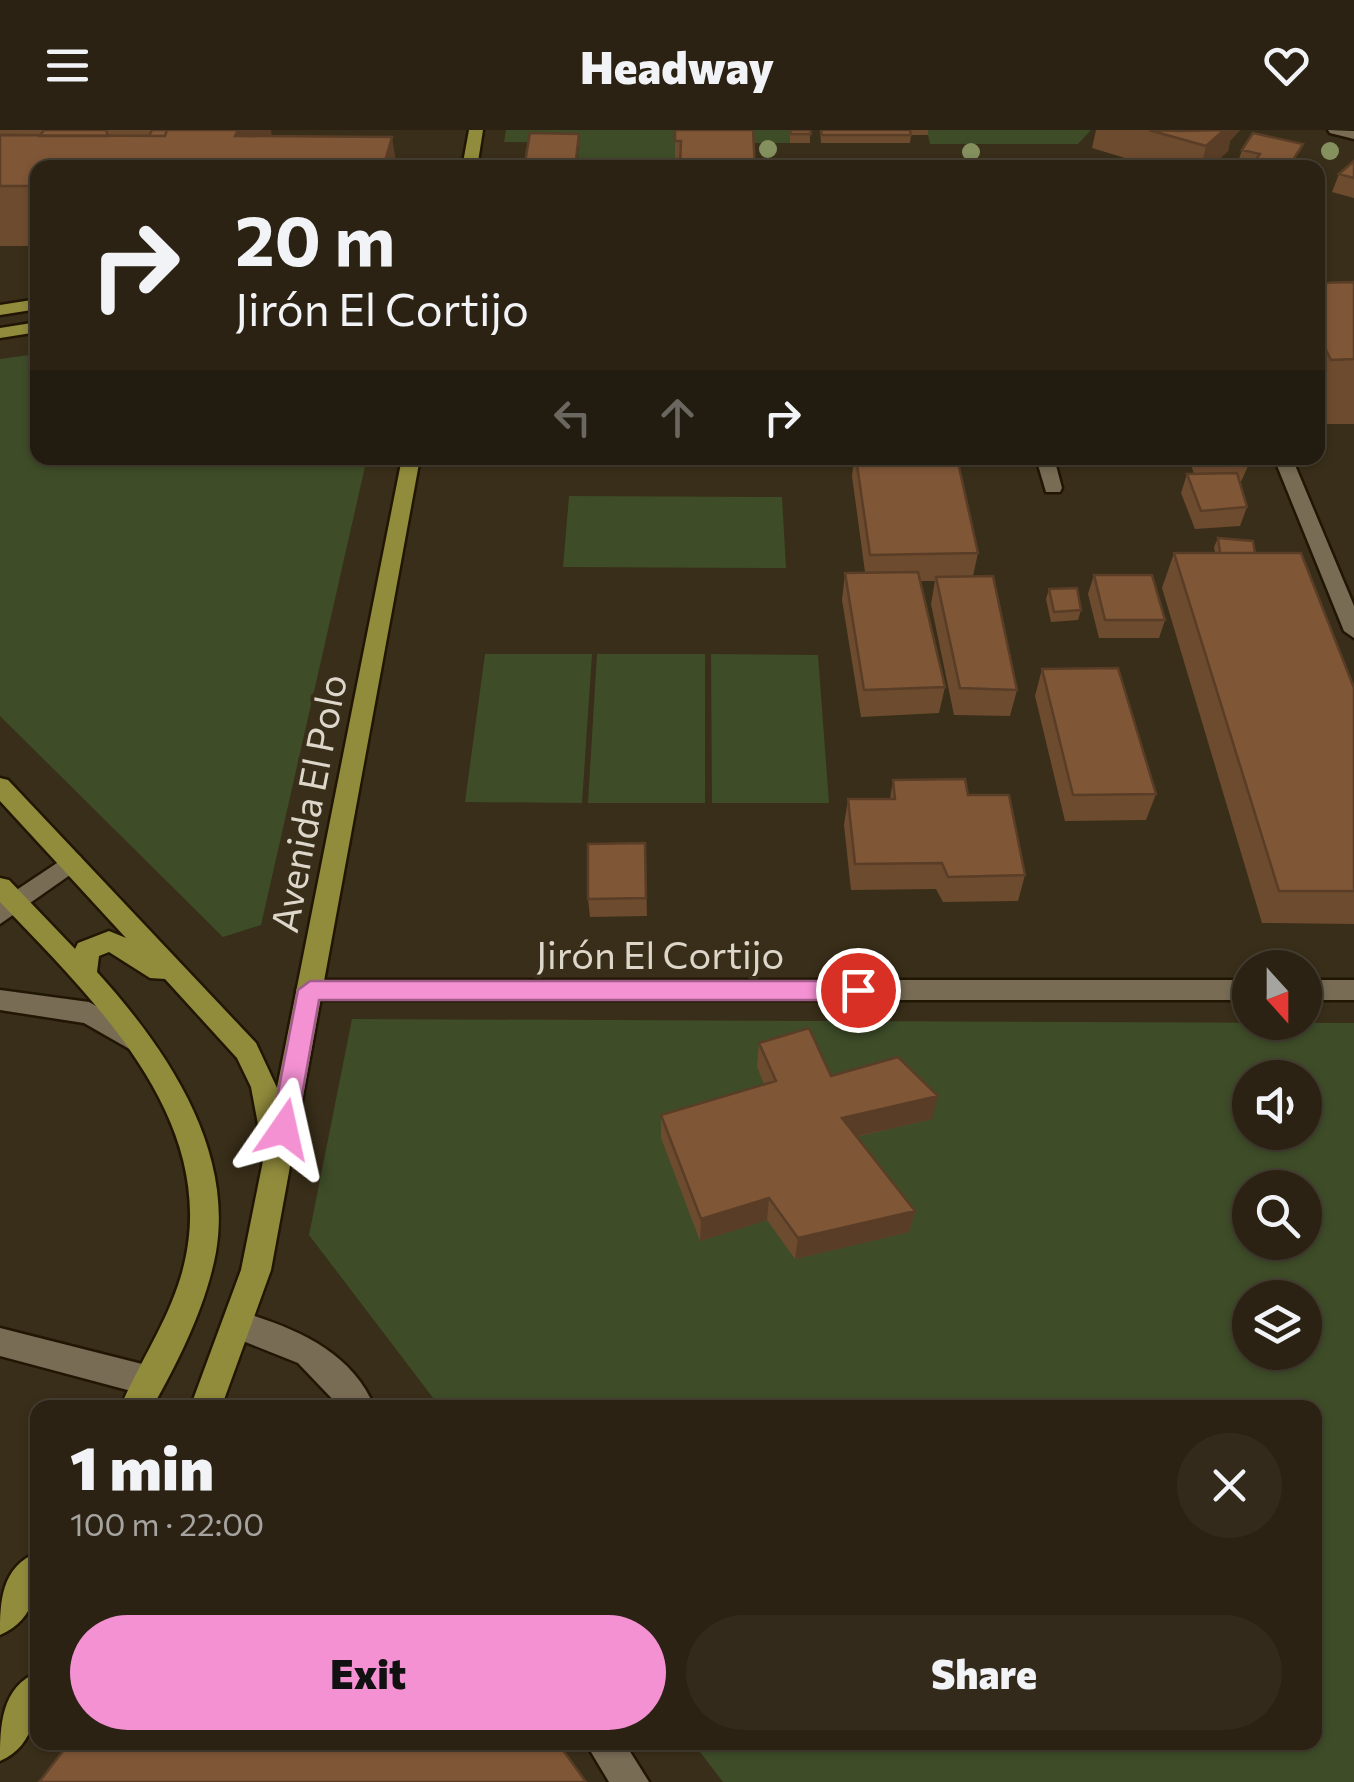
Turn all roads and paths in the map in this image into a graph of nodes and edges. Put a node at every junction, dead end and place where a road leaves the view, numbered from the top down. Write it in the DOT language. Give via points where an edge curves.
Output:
graph roads {
  1 [pos="476,130"];
  2 [pos="1335,130"];
  3 [pos="1354,135"];
  4 [pos="470,160"];
  5 [pos="30,305"];
  6 [pos="0,310"];
  7 [pos="30,329"];
  8 [pos="0,333"];
  9 [pos="410,465"];
  10 [pos="1047,465"];
  11 [pos="1286,465"];
  12 [pos="1053,488"];
  13 [pos="1354,631"];
  14 [pos="0,786"];
  15 [pos="72,862"];
  16 [pos="5,901"];
  17 [pos="84,976"];
  18 [pos="310,990"];
  19 [pos="1232,990"];
  20 [pos="1322,990"];
  21 [pos="1354,990"];
  22 [pos="0,1000"];
  23 [pos="215,1014"];
  24 [pos="146,1048"];
  25 [pos="277,1163"];
  26 [pos="239,1325"];
  27 [pos="0,1342"];
  28 [pos="142,1394"];
  29 [pos="208,1400"];
  30 [pos="354,1400"];
  31 [pos="30,1579"];
  32 [pos="0,1618"];
  33 [pos="30,1700"];
  34 [pos="0,1743"];
  35 [pos="608,1750"];
  36 [pos="631,1782"];
  1 -- 4 [label="main road"];
  2 -- 3 [label="street"];
  5 -- 6 [label="main road"];
  7 -- 8 [label="main road"];
  9 -- 18 [label="main road, Avenida El Polo"];
  10 -- 12 [label="street"];
  11 -- 13 [label="street"];
  14 -- 15 [label="main road"];
  15 -- 16 [label="street"];
  15 -- 23 [label="main road"];
  16 -- 17 [label="main road"];
  17 -- 23 [label="main road" via="87,950 97,942 118,943"];
  17 -- 24 [label="main road"];
  18 -- 19 [label="street, Jirón El Cortijo"];
  18 -- 25 [label="main road, Avenida El Polo"];
  20 -- 21 [label="street"];
  22 -- 24 [label="street" via="89,1013"];
  23 -- 25 [label="main road" via="257,1068"];
  24 -- 28 [label="main road" via="196,1156 204,1232 186,1298"];
  25 -- 26 [label="main road, Avenida El Polo"];
  26 -- 29 [label="main road, Avenida El Polo"];
  26 -- 30 [label="street" via="303,1345 330,1366"];
  27 -- 28 [label="street"];
  31 -- 32 [label="main road"];
  33 -- 34 [label="main road"];
  35 -- 36 [label="street"];
}
